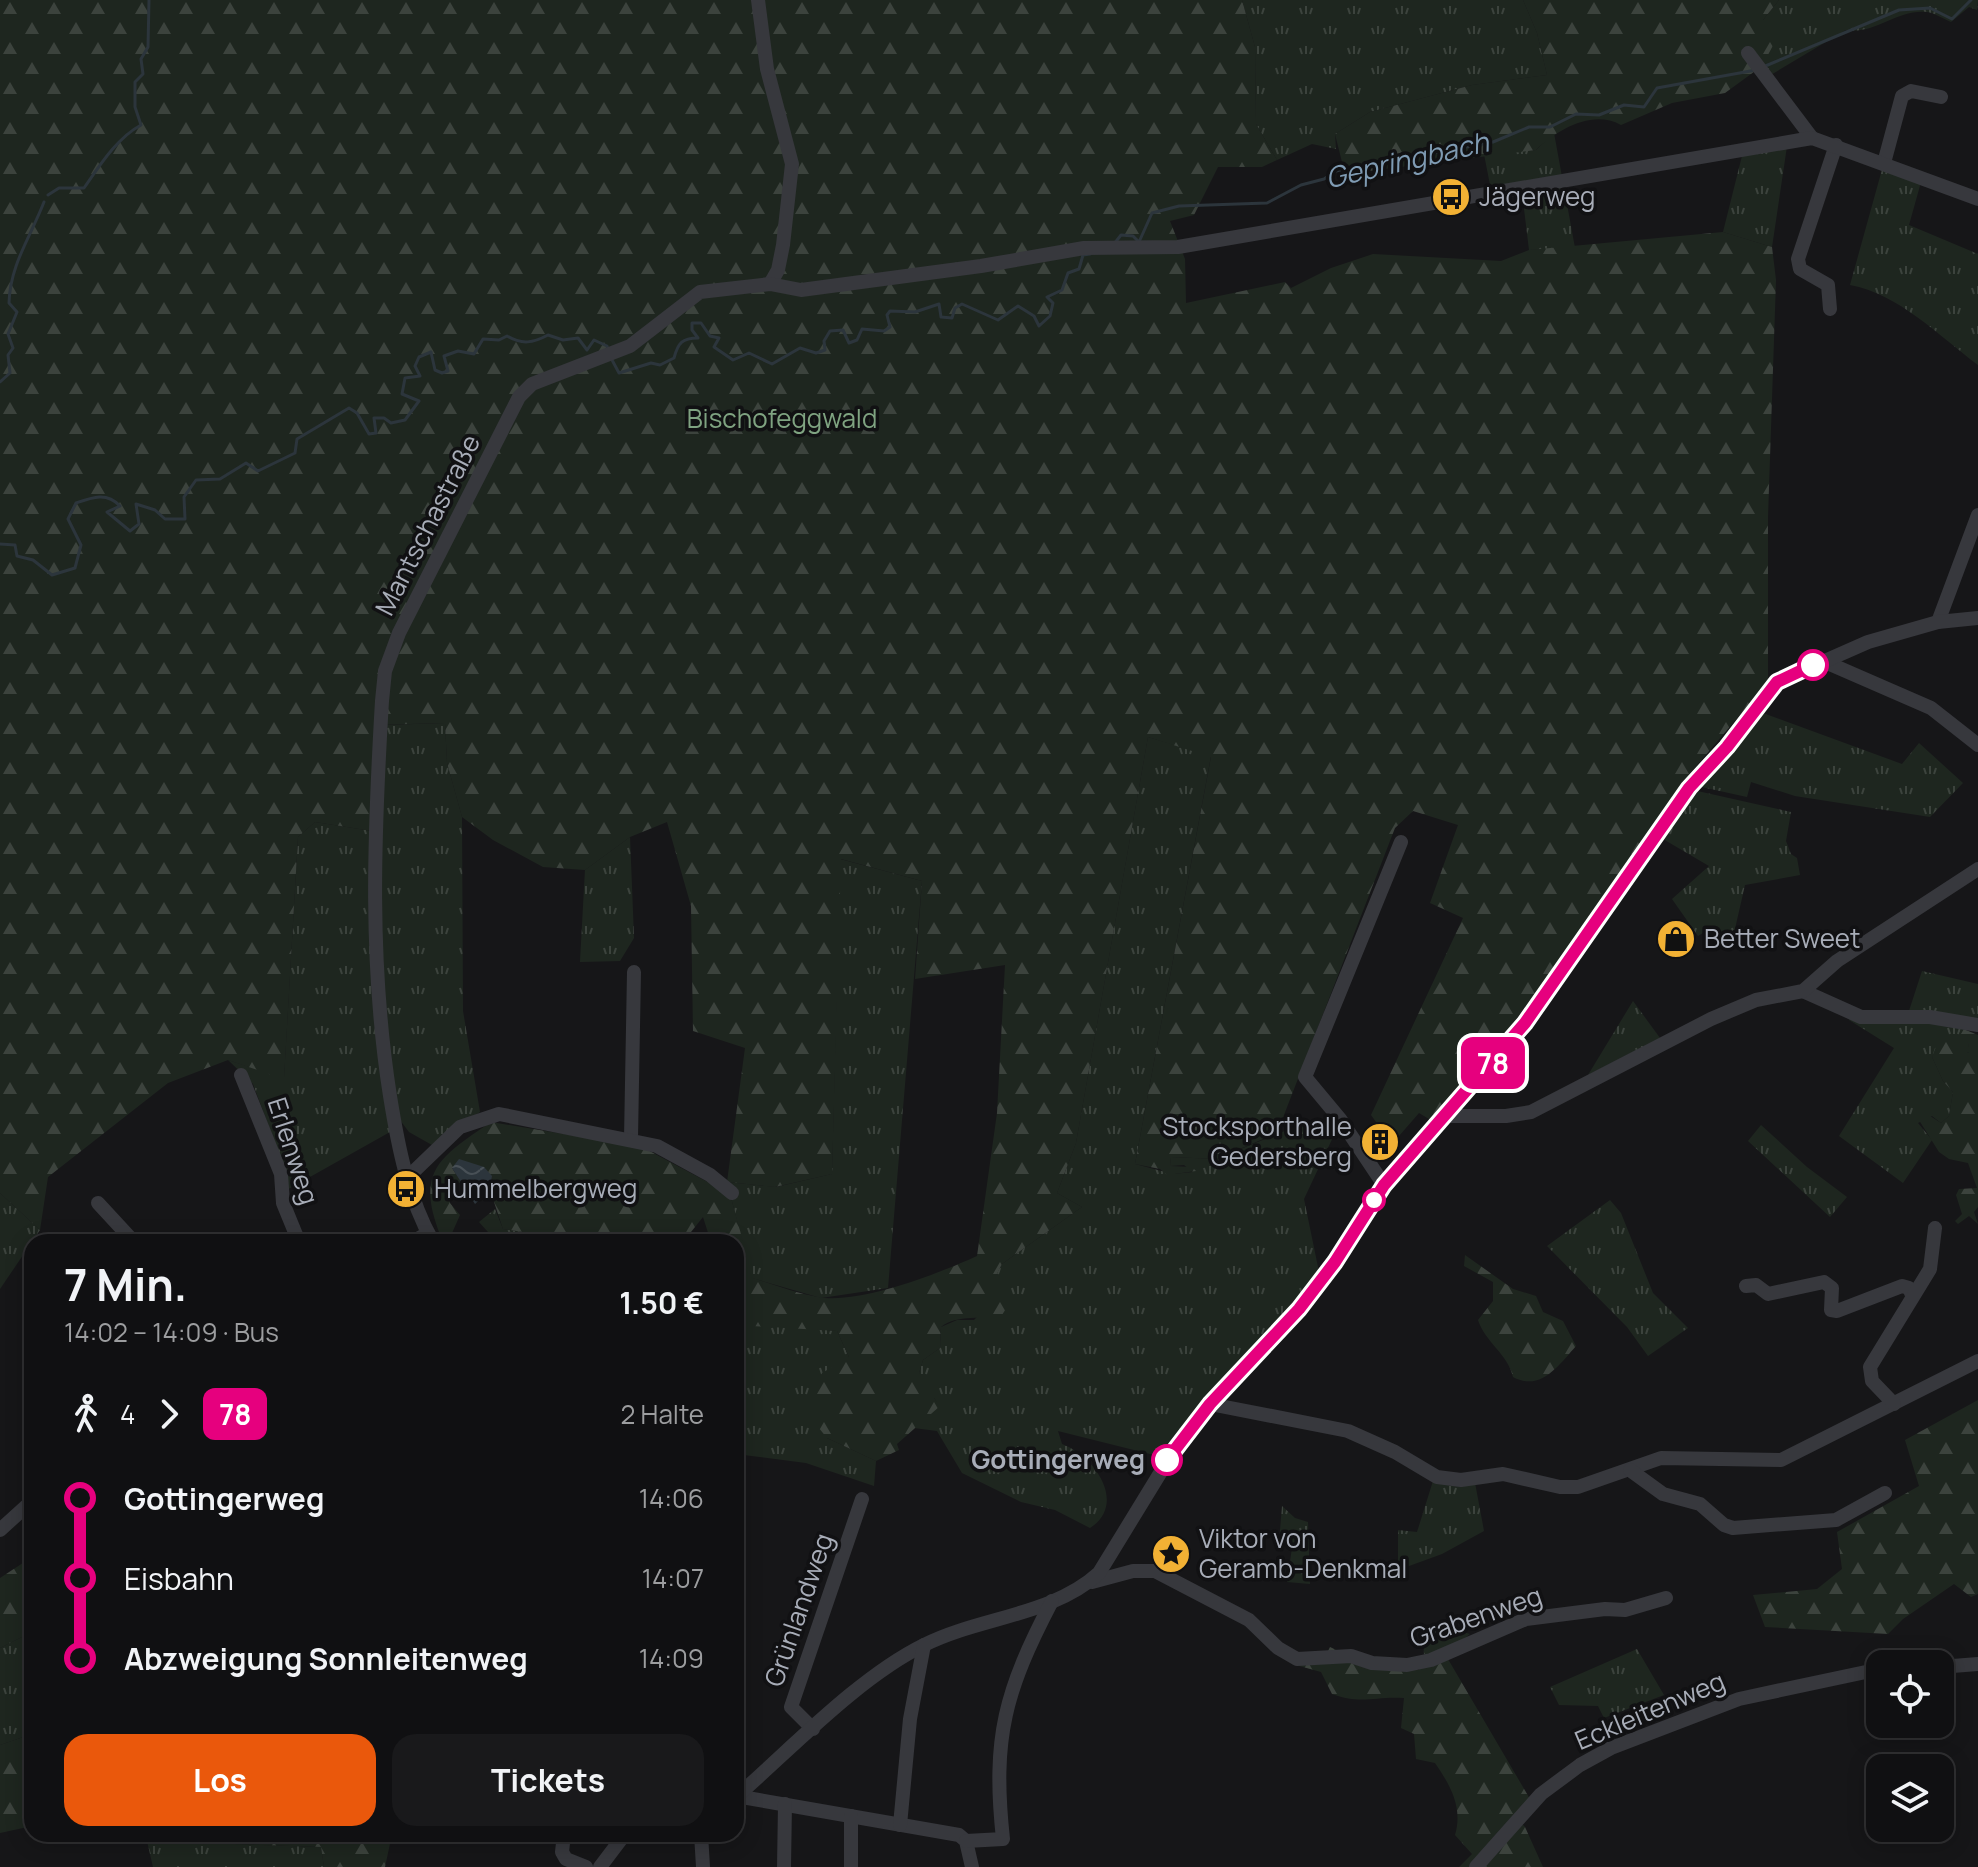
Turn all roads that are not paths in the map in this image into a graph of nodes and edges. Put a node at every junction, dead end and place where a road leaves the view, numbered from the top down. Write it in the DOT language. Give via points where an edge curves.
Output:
graph roads {
  1 [pos="758,0"];
  2 [pos="1755,63"];
  3 [pos="1941,97"];
  4 [pos="1812,138"];
  5 [pos="1836,145"];
  6 [pos="1884,163"];
  7 [pos="1978,199"];
  8 [pos="770,284"];
  9 [pos="1830,309"];
  10 [pos="1978,515"];
  11 [pos="1978,618"];
  12 [pos="1938,622"];
  13 [pos="1823,661"];
  14 [pos="1978,745"];
  15 [pos="1401,842"];
  16 [pos="1978,869"];
  17 [pos="634,972"];
  18 [pos="1803,991"];
  19 [pos="1978,1025"];
  20 [pos="241,1075"];
  21 [pos="1445,1116"];
  22 [pos="631,1138"];
  23 [pos="407,1178"];
  24 [pos="1384,1185"];
  25 [pos="732,1193"];
  26 [pos="98,1203"];
  27 [pos="1935,1228"];
  28 [pos="127,1234"];
  29 [pos="296,1234"];
  30 [pos="428,1234"];
  31 [pos="1746,1286"];
  32 [pos="1912,1295"];
  33 [pos="1978,1361"];
  34 [pos="1210,1404"];
  35 [pos="1894,1404"];
  36 [pos="1630,1470"];
  37 [pos="1885,1493"];
  38 [pos="862,1499"];
  39 [pos="24,1508"];
  40 [pos="0,1530"];
  41 [pos="1088,1583"];
  42 [pos="1666,1598"];
  43 [pos="1052,1601"];
  44 [pos="924,1645"];
  45 [pos="1978,1664"];
  46 [pos="1954,1666"];
  47 [pos="1866,1672"];
  48 [pos="813,1729"];
  49 [pos="744,1790"];
  50 [pos="744,1797"];
  51 [pos="785,1804"];
  52 [pos="851,1816"];
  53 [pos="900,1825"];
  54 [pos="966,1841"];
  55 [pos="563,1842"];
  56 [pos="619,1842"];
  57 [pos="701,1842"];
  58 [pos="586,1867"];
  59 [pos="600,1867"];
  60 [pos="703,1867"];
  61 [pos="784,1867"];
  62 [pos="851,1867"];
  63 [pos="972,1867"];
  64 [pos="1476,1867"];
  1 -- 8 [label="street" via="767,69 792,164 781,258"];
  2 -- 4 [label="street"];
  3 -- 6 [label="street" via="1905,93"];
  4 -- 5 [label="street"];
  4 -- 8 [label="street" via="1178,247 1112,247 801,290"];
  5 -- 6 [label="street"];
  5 -- 9 [label="street" via="1798,264 1828,285"];
  6 -- 7 [label="street"];
  8 -- 23 [label="street, Mantschastraße" via="700,292 621,351 546,376 519,397 399,633 385,671 372,899 386,1071"];
  10 -- 12 [label="street"];
  11 -- 12 [label="street"];
  12 -- 13 [label="street"];
  13 -- 14 [label="street" via="1931,708"];
  13 -- 21 [label="street" via="1777,682 1689,788 1525,1023"];
  15 -- 24 [label="street" via="1305,1077"];
  16 -- 18 [label="street" via="1849,952"];
  17 -- 22 [label="street"];
  18 -- 19 [label="street" via="1861,1017 1937,1017"];
  18 -- 21 [label="street" via="1756,1000 1711,1019 1531,1112"];
  20 -- 29 [label="street, Erlenweg" via="281,1174 283,1203"];
  21 -- 24 [label="street"];
  22 -- 23 [label="street" via="517,1116 483,1116 446,1137"];
  22 -- 25 [label="street" via="676,1155"];
  23 -- 30 [label="street, Mantschastraße"];
  24 -- 34 [label="street" via="1299,1309"];
  26 -- 28 [label="street"];
  27 -- 32 [label="street" via="1930,1269"];
  31 -- 32 [label="street" via="1756,1285 1768,1294 1824,1282 1832,1288 1833,1311 1902,1286"];
  32 -- 35 [label="street" via="1870,1367 1872,1381"];
  33 -- 35 [label="street"];
  34 -- 36 [label="street" via="1348,1431 1449,1480 1503,1474 1578,1487"];
  34 -- 41 [label="street" via="1176,1445 1112,1555"];
  35 -- 36 [label="street" via="1781,1460 1672,1457"];
  36 -- 37 [label="street" via="1663,1494 1700,1504 1733,1528 1836,1520"];
  38 -- 48 [label="street, Grünlandweg" via="791,1707"];
  39 -- 40 [label="street"];
  41 -- 42 [label="street, Grabenweg" via="1155,1571 1249,1620 1297,1659 1351,1656 1407,1665 1526,1619 1625,1610"];
  41 -- 43 [label="street"];
  43 -- 44 [label="street"];
  43 -- 54 [label="street" via="1020,1668 1001,1734 997,1771 1003,1839"];
  44 -- 48 [label="street" via="889,1666"];
  44 -- 53 [label="street" via="910,1719"];
  45 -- 46 [label="street"];
  47 -- 64 [label="street, Eckleitenweg" via="1739,1699 1611,1748 1541,1794"];
  48 -- 49 [label="street"];
  50 -- 51 [label="street"];
  51 -- 52 [label="street"];
  51 -- 61 [label="street"];
  52 -- 53 [label="street"];
  52 -- 62 [label="street"];
  53 -- 54 [label="street" via="959,1835"];
  54 -- 63 [label="street"];
  55 -- 58 [label="street" via="566,1859"];
  56 -- 59 [label="street"];
  57 -- 60 [label="street"];
}
